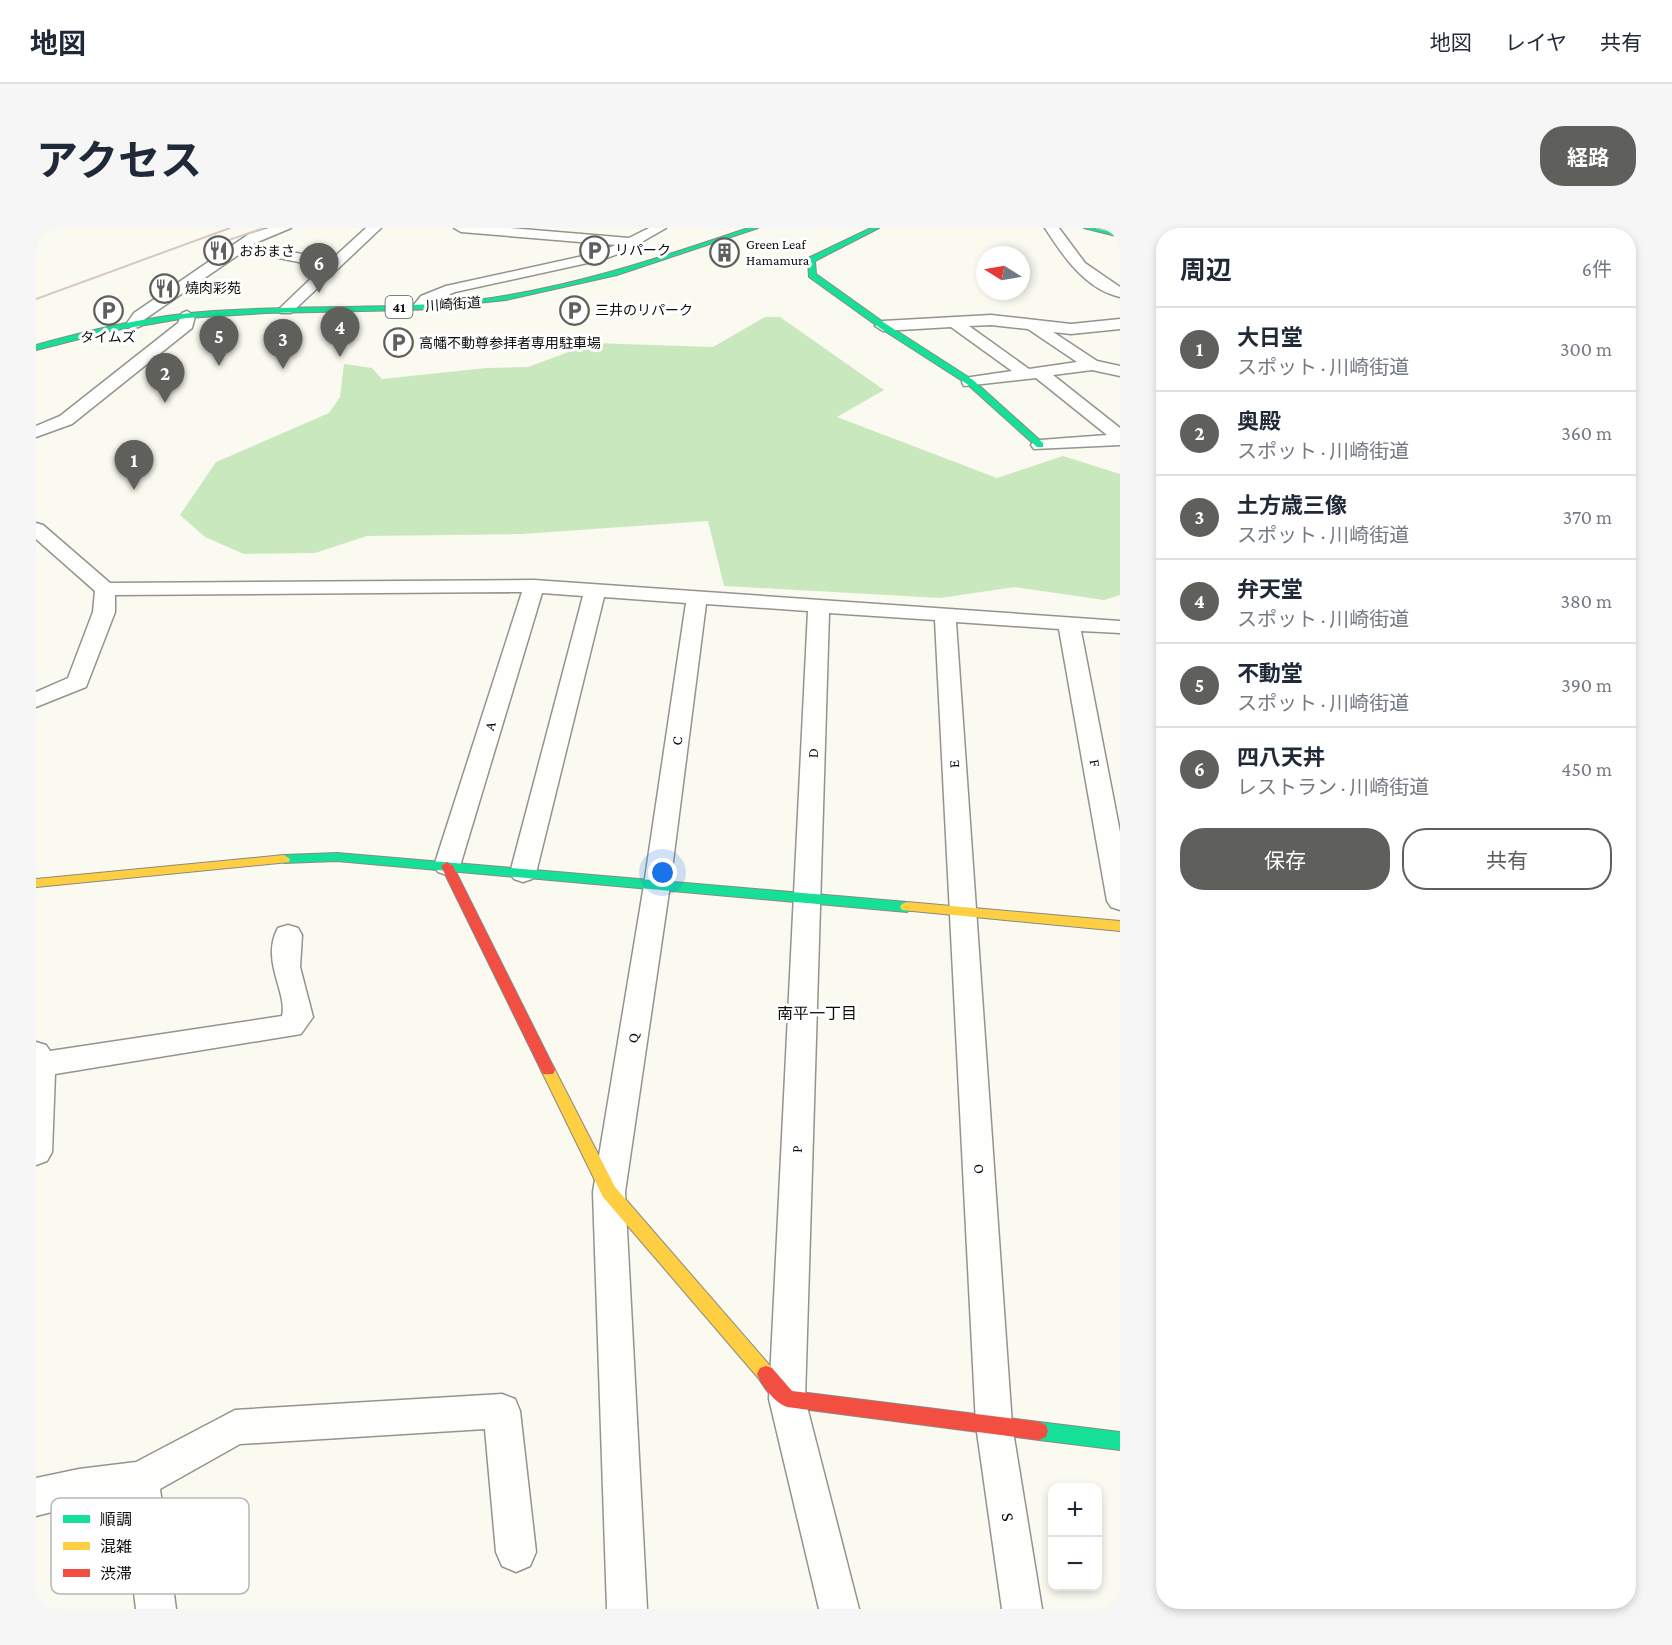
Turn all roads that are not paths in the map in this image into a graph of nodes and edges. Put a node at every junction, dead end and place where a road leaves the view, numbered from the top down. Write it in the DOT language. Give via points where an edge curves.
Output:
graph roads {
  1 [pos="284,228"];
  2 [pos="374,228"];
  3 [pos="461,228"];
  4 [pos="659,228"];
  5 [pos="755,228"];
  6 [pos="876,228"];
  7 [pos="1052,228"];
  8 [pos="1087,228"];
  9 [pos="498,229"];
  10 [pos="568,231"];
  11 [pos="1120,236"];
  12 [pos="638,239"];
  13 [pos="242,246"];
  14 [pos="682,252"];
  15 [pos="333,265"];
  16 [pos="1120,293"];
  17 [pos="421,306"];
  18 [pos="286,310"];
  19 [pos="187,316"];
  20 [pos="954,322"];
  21 [pos="135,323"];
  22 [pos="1032,324"];
  23 [pos="1120,324"];
  24 [pos="884,326"];
  25 [pos="36,348"];
  26 [pos="1092,365"];
  27 [pos="1120,371"];
  28 [pos="1033,373"];
  29 [pos="970,382"];
  30 [pos="36,432"];
  31 [pos="1120,439"];
  32 [pos="1040,445"];
  33 [pos="36,529"];
  34 [pos="534,586"];
  35 [pos="105,589"];
  36 [pos="595,590"];
  37 [pos="697,597"];
  38 [pos="819,607"];
  39 [pos="945,615"];
  40 [pos="1069,625"];
  41 [pos="1120,627"];
  42 [pos="36,700"];
  43 [pos="447,866"];
  44 [pos="523,873"];
  45 [pos="36,884"];
  46 [pos="657,885"];
  47 [pos="807,898"];
  48 [pos="1120,901"];
  49 [pos="963,912"];
  50 [pos="1120,926"];
  51 [pos="288,935"];
  52 [pos="37,1061"];
  53 [pos="36,1152"];
  54 [pos="609,1192"];
  55 [pos="787,1399"];
  56 [pos="994,1425"];
  57 [pos="1120,1441"];
  58 [pos="140,1480"];
  59 [pos="36,1497"];
  60 [pos="142,1498"];
  61 [pos="516,1552"];
  62 [pos="154,1594"];
  63 [pos="156,1609"];
  64 [pos="627,1609"];
  65 [pos="839,1609"];
  66 [pos="1022,1609"];
  1 -- 13 [label="street" via="254,237"];
  2 -- 15 [label="street"];
  3 -- 9 [label="street"];
  4 -- 12 [label="street"];
  5 -- 14 [label="street, 川崎街道 / 41"];
  6 -- 24 [label="street" via="830,249 811,260 810,266 812,275"];
  7 -- 16 [label="street" via="1074,263"];
  8 -- 11 [label="street"];
  9 -- 10 [label="street"];
  10 -- 12 [label="street"];
  12 -- 14 [label="street"];
  12 -- 17 [label="street" via="585,260 451,289 426,299"];
  13 -- 15 [label="street"];
  13 -- 21 [label="street" via="139,316"];
  14 -- 17 [label="street, 川崎街道 / 41" via="550,291"];
  15 -- 18 [label="street"];
  17 -- 18 [label="street, 川崎街道 / 41"];
  18 -- 19 [label="street, 川崎街道 / 41"];
  19 -- 21 [label="street, 川崎街道 / 41"];
  19 -- 30 [label="street" via="186,325 66,420"];
  20 -- 22 [label="street"];
  20 -- 24 [label="street"];
  20 -- 28 [label="street"];
  21 -- 25 [label="street, 川崎街道 / 41"];
  22 -- 23 [label="street" via="1071,329"];
  22 -- 26 [label="street"];
  24 -- 29 [label="street"];
  26 -- 27 [label="street"];
  26 -- 28 [label="street"];
  28 -- 29 [label="street"];
  28 -- 31 [label="street"];
  29 -- 32 [label="street"];
  31 -- 32 [label="street"];
  33 -- 35 [label="street"];
  34 -- 35 [label="street"];
  34 -- 36 [label="street"];
  34 -- 43 [label="street, A"];
  35 -- 42 [label="street" via="104,612 78,682"];
  36 -- 37 [label="street"];
  36 -- 44 [label="street"];
  37 -- 38 [label="street"];
  37 -- 46 [label="street, C"];
  38 -- 39 [label="street"];
  38 -- 47 [label="street, D"];
  39 -- 40 [label="street"];
  39 -- 49 [label="street, E"];
  40 -- 41 [label="street"];
  40 -- 48 [label="street, F"];
  43 -- 44 [label="street"];
  43 -- 45 [label="street" via="286,857"];
  43 -- 54 [label="street"];
  44 -- 46 [label="street"];
  46 -- 47 [label="street"];
  46 -- 54 [label="street, Q"];
  47 -- 49 [label="street"];
  47 -- 55 [label="street, P"];
  49 -- 50 [label="street"];
  49 -- 56 [label="street, O"];
  51 -- 52 [label="street" via="286,967 299,1017 291,1026"];
  52 -- 53 [label="street"];
  54 -- 55 [label="street"];
  54 -- 64 [label="street, Q"];
  55 -- 56 [label="street"];
  55 -- 65 [label="street, P"];
  56 -- 57 [label="street"];
  56 -- 66 [label="street, S"];
  58 -- 59 [label="street"];
  58 -- 60 [label="street"];
  58 -- 61 [label="street" via="236,1427 502,1411"];
  62 -- 63 [label="street"];
}
